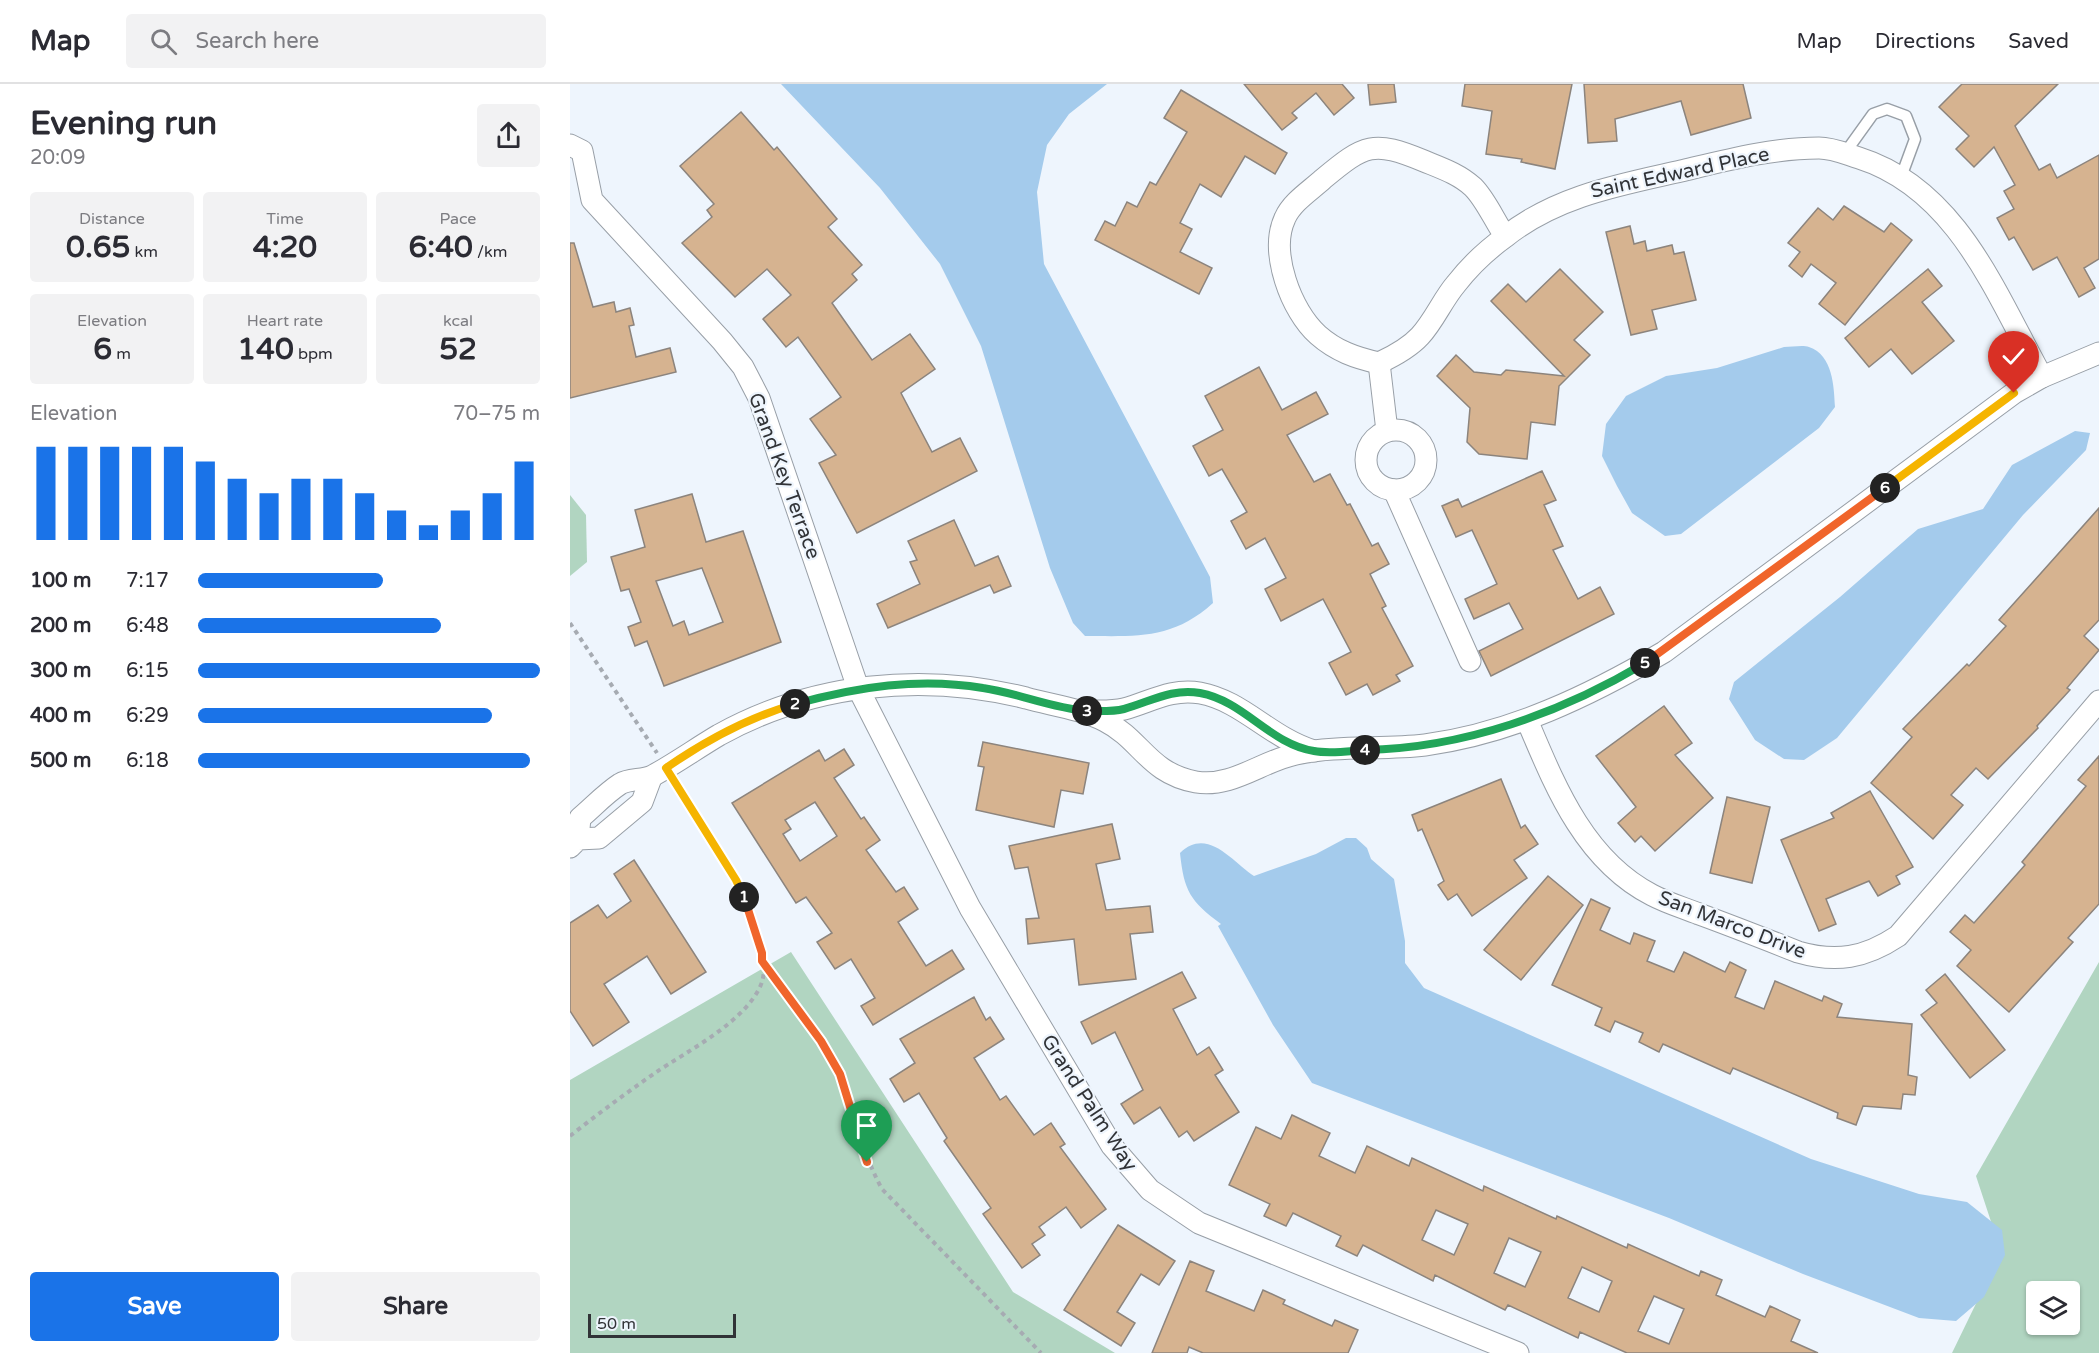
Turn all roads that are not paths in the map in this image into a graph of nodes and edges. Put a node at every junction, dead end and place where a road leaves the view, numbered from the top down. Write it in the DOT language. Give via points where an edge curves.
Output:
graph roads {
  1 [pos="570,145"];
  2 [pos="1845,153"];
  3 [pos="1901,177"];
  4 [pos="1505,236"];
  5 [pos="2099,353"];
  6 [pos="1379,363"];
  7 [pos="2042,377"];
  8 [pos="1387,431"];
  9 [pos="1394,490"];
  10 [pos="1470,661"];
  11 [pos="858,688"];
  12 [pos="2099,701"];
  13 [pos="1069,710"];
  14 [pos="1527,720"];
  15 [pos="1314,751"];
  16 [pos="574,843"];
  17 [pos="1518,1353"];
  1 -- 11 [label="street, Grand Key Terrace" via="582,151 592,200 743,367 754,388"];
  2 -- 3 [label="street, Saint Edward Place"];
  2 -- 3 [label="lane" via="1873,114 1887,109 1906,116 1915,140"];
  2 -- 4 [label="street, Saint Edward Place" via="1821,148 1760,153 1588,192 1553,207"];
  3 -- 7 [label="street, Saint Edward Place" via="1927,196 1967,242"];
  4 -- 6 [label="street, Saint Edward Place" via="1455,284 1422,335 1403,351"];
  4 -- 6 [label="street" via="1473,187 1457,174 1379,147 1350,156 1293,206 1280,234 1278,252 1281,270 1305,320 1335,348 1355,358"];
  5 -- 7 [label="street"];
  6 -- 8 [label="street"];
  7 -- 14 [label="street" via="2014,393 1664,652 1611,683"];
  8 -- 9 [label="street" via="1371,443 1366,463 1375,482"];
  8 -- 9 [label="street" via="1414,435 1426,460 1425,469 1414,484"];
  9 -- 10 [label="street"];
  11 -- 13 [label="street" via="931,683 983,688"];
  11 -- 16 [label="street" via="776,709 721,734 658,773 642,802 598,838"];
  11 -- 17 [label="street, Grand Palm Way" via="912,799 998,957 1112,1146 1143,1183 1173,1208 1225,1236"];
  12 -- 14 [label="street, San Marco Drive" via="1898,936 1861,956 1840,959 1818,958 1787,948 1652,895 1623,876 1577,826"];
  13 -- 15 [label="street" via="1105,712 1173,693 1198,693 1238,707 1287,741"];
  13 -- 15 [label="street" via="1105,720 1161,770 1200,782 1222,781 1276,760"];
  14 -- 15 [label="street" via="1427,744"];
}
